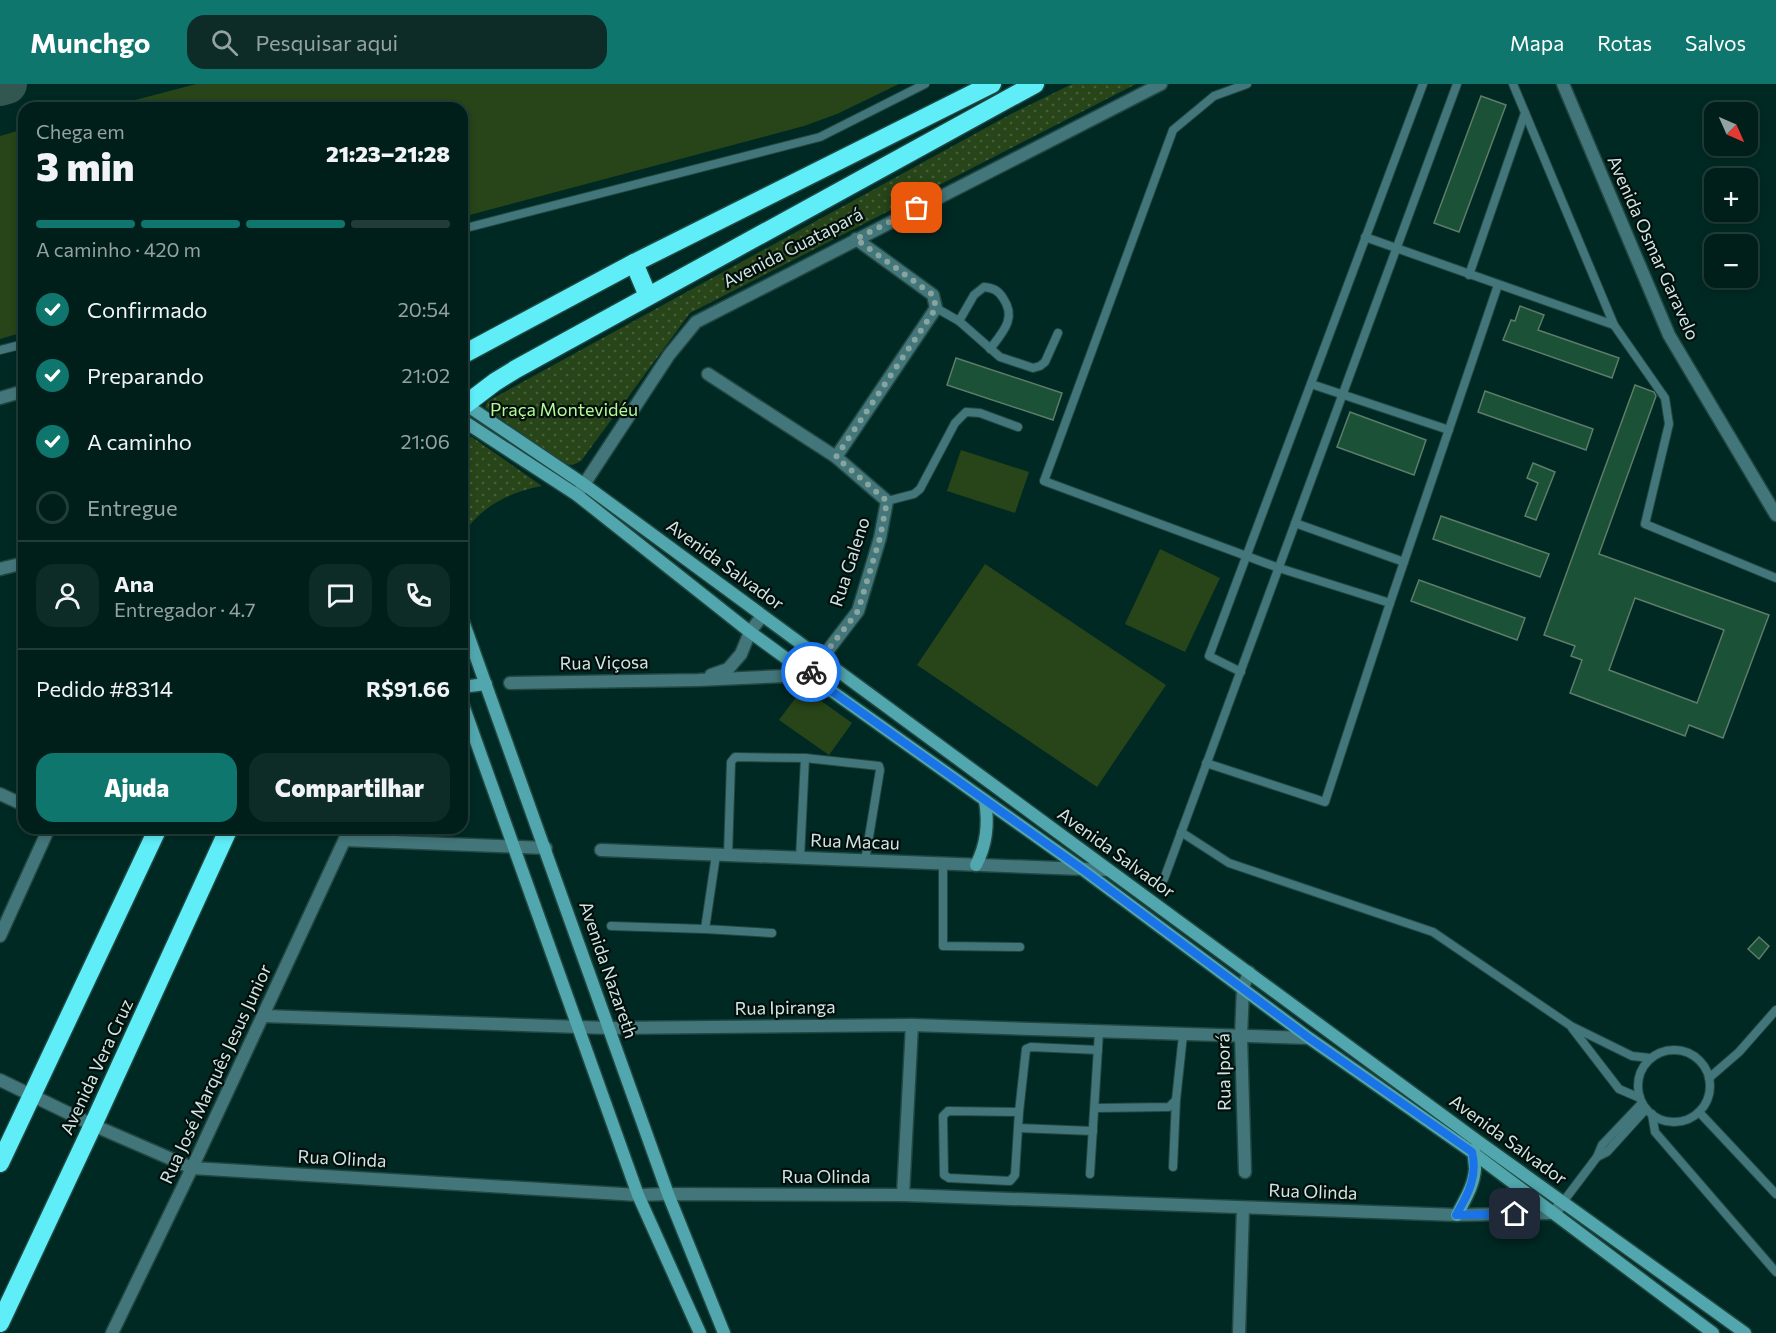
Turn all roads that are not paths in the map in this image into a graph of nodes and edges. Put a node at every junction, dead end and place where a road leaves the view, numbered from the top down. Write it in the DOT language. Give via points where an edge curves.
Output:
graph roads {
  1 [pos="925,84"];
  2 [pos="992,84"];
  3 [pos="1035,84"];
  4 [pos="1161,84"];
  5 [pos="1247,84"];
  6 [pos="1424,84"];
  7 [pos="1457,84"];
  8 [pos="1513,84"];
  9 [pos="1563,84"];
  10 [pos="1526,113"];
  11 [pos="468,227"];
  12 [pos="1365,237"];
  13 [pos="856,239"];
  14 [pos="1396,250"];
  15 [pos="634,263"];
  16 [pos="1469,275"];
  17 [pos="1498,285"];
  18 [pos="648,296"];
  19 [pos="936,308"];
  20 [pos="959,321"];
  21 [pos="1614,326"];
  22 [pos="1058,333"];
  23 [pos="18,346"];
  24 [pos="990,349"];
  25 [pos="0,350"];
  26 [pos="468,352"];
  27 [pos="708,374"];
  28 [pos="1311,384"];
  29 [pos="18,393"];
  30 [pos="1343,395"];
  31 [pos="0,398"];
  32 [pos="468,406"];
  33 [pos="468,413"];
  34 [pos="468,414"];
  35 [pos="1018,427"];
  36 [pos="1449,430"];
  37 [pos="836,457"];
  38 [pos="585,485"];
  39 [pos="577,495"];
  40 [pos="887,501"];
  41 [pos="1776,515"];
  42 [pos="1296,523"];
  43 [pos="1248,556"];
  44 [pos="1404,562"];
  45 [pos="18,564"];
  46 [pos="1279,568"];
  47 [pos="0,569"];
  48 [pos="1776,578"];
  49 [pos="1390,603"];
  50 [pos="762,616"];
  51 [pos="750,632"];
  52 [pos="468,634"];
  53 [pos="822,657"];
  54 [pos="1241,672"];
  55 [pos="809,675"];
  56 [pos="698,680"];
  57 [pos="510,683"];
  58 [pos="486,684"];
  59 [pos="468,686"];
  60 [pos="468,718"];
  61 [pos="805,758"];
  62 [pos="1206,763"];
  63 [pos="0,794"];
  64 [pos="985,801"];
  65 [pos="18,802"];
  66 [pos="1181,832"];
  67 [pos="46,834"];
  68 [pos="155,834"];
  69 [pos="226,834"];
  70 [pos="347,834"];
  71 [pos="515,847"];
  72 [pos="546,848"];
  73 [pos="601,850"];
  74 [pos="722,855"];
  75 [pos="800,858"];
  76 [pos="865,861"];
  77 [pos="943,864"];
  78 [pos="976,865"];
  79 [pos="1082,869"];
  80 [pos="1108,870"];
  81 [pos="1164,879"];
  82 [pos="611,926"];
  83 [pos="705,929"];
  84 [pos="771,933"];
  85 [pos="0,936"];
  86 [pos="1020,947"];
  87 [pos="1249,972"];
  88 [pos="1243,988"];
  89 [pos="1776,1010"];
  90 [pos="262,1016"];
  91 [pos="912,1025"];
  92 [pos="1571,1026"];
  93 [pos="578,1027"];
  94 [pos="609,1028"];
  95 [pos="1099,1032"];
  96 [pos="1183,1035"];
  97 [pos="1241,1037"];
  98 [pos="1309,1038"];
  99 [pos="1098,1050"];
  100 [pos="1650,1058"];
  101 [pos="1709,1078"];
  102 [pos="0,1080"];
  103 [pos="31,1095"];
  104 [pos="1176,1100"];
  105 [pos="1645,1106"];
  106 [pos="1096,1108"];
  107 [pos="1019,1112"];
  108 [pos="1699,1112"];
  109 [pos="93,1125"];
  110 [pos="1018,1128"];
  111 [pos="1093,1131"];
  112 [pos="1476,1147"];
  113 [pos="0,1163"];
  114 [pos="1173,1167"];
  115 [pos="192,1168"];
  116 [pos="1245,1172"];
  117 [pos="1090,1174"];
  118 [pos="668,1194"];
  119 [pos="1776,1194"];
  120 [pos="638,1195"];
  121 [pos="903,1195"];
  122 [pos="1563,1202"];
  123 [pos="1244,1208"];
  124 [pos="1554,1213"];
  125 [pos="1456,1215"];
  126 [pos="1776,1272"];
  127 [pos="0,1323"];
  128 [pos="1701,1329"];
  129 [pos="112,1333"];
  130 [pos="700,1333"];
  131 [pos="724,1333"];
  132 [pos="1239,1333"];
  133 [pos="1713,1333"];
  134 [pos="1745,1333"];
  1 -- 11 [label="lane" via="820,137"];
  2 -- 15 [label="highway"];
  3 -- 18 [label="highway, Avenida Guatapará"];
  4 -- 13 [label="street, Avenida Guatapará"];
  5 -- 43 [label="lane" via="1214,96 1173,130 1044,481"];
  6 -- 12 [label="lane"];
  7 -- 14 [label="lane"];
  8 -- 10 [label="lane"];
  9 -- 41 [label="street, Avenida Osmar Garavelo" via="1669,335"];
  10 -- 16 [label="lane"];
  10 -- 21 [label="lane"];
  12 -- 14 [label="lane"];
  12 -- 28 [label="lane"];
  13 -- 19 [label="street" via="933,295"];
  13 -- 38 [label="street, Avenida Guatapará" via="696,322 669,355"];
  14 -- 16 [label="lane"];
  14 -- 30 [label="lane"];
  15 -- 18 [label="highway"];
  15 -- 26 [label="highway"];
  16 -- 17 [label="lane"];
  17 -- 21 [label="lane"];
  17 -- 36 [label="lane"];
  18 -- 32 [label="highway, Avenida Guatapará" via="502,377"];
  19 -- 20 [label="lane"];
  19 -- 37 [label="street"];
  20 -- 24 [label="lane"];
  20 -- 24 [label="lane" via="974,295 984,287 1001,295 1010,308 1010,317"];
  21 -- 48 [label="lane" via="1665,398 1669,424 1645,524"];
  22 -- 24 [label="lane" via="1046,362 1033,368 1000,357"];
  23 -- 25 [label="lane"];
  27 -- 37 [label="street, Rua Galeno"];
  28 -- 30 [label="lane"];
  28 -- 43 [label="lane"];
  29 -- 31 [label="street"];
  30 -- 36 [label="lane"];
  30 -- 42 [label="lane"];
  33 -- 38 [label="street, Avenida Salvador"];
  34 -- 39 [label="street, Avenida Salvador"];
  35 -- 40 [label="lane" via="966,412 955,423 920,489"];
  36 -- 44 [label="lane"];
  37 -- 40 [label="street, Rua Galeno"];
  38 -- 39 [label="street, Avenida Guatapará"];
  38 -- 50 [label="street, Avenida Salvador"];
  39 -- 51 [label="street, Avenida Salvador"];
  40 -- 53 [label="street, Rua Galeno" via="858,611"];
  42 -- 44 [label="lane"];
  42 -- 46 [label="lane"];
  43 -- 46 [label="lane"];
  43 -- 54 [label="lane" via="1209,657"];
  44 -- 49 [label="lane"];
  45 -- 47 [label="street"];
  46 -- 49 [label="lane"];
  46 -- 54 [label="lane"];
  49 -- 62 [label="lane" via="1325,802"];
  50 -- 51 [label="street, Rua Viçosa"];
  50 -- 53 [label="street, Avenida Salvador"];
  51 -- 55 [label="street, Avenida Salvador"];
  51 -- 56 [label="street, Rua Viçosa" via="741,654 728,669"];
  52 -- 58 [label="street, Avenida Nazareth"];
  53 -- 55 [label="street, Rua Galeno"];
  53 -- 80 [label="street, Avenida Salvador"];
  54 -- 62 [label="lane"];
  55 -- 56 [label="street, Rua Viçosa"];
  55 -- 64 [label="street, Avenida Salvador"];
  56 -- 57 [label="street, Rua Viçosa"];
  58 -- 59 [label="street"];
  58 -- 72 [label="street, Avenida Nazareth"];
  60 -- 71 [label="street"];
  61 -- 74 [label="lane" via="738,756 731,762"];
  61 -- 75 [label="lane"];
  61 -- 76 [label="lane" via="879,766"];
  62 -- 66 [label="lane"];
  63 -- 65 [label="street"];
  64 -- 78 [label="street" via="987,836"];
  64 -- 79 [label="street, Avenida Salvador"];
  66 -- 81 [label="lane"];
  66 -- 92 [label="lane" via="1229,863 1433,932"];
  67 -- 85 [label="street"];
  68 -- 103 [label="highway"];
  69 -- 109 [label="highway, Avenida Vera Cruz"];
  70 -- 71 [label="street"];
  70 -- 90 [label="street, Rua José Marquês Jesus Junior"];
  71 -- 72 [label="street"];
  71 -- 93 [label="street"];
  72 -- 94 [label="street, Avenida Nazareth"];
  73 -- 74 [label="street, Rua Macau"];
  74 -- 75 [label="street, Rua Macau"];
  74 -- 83 [label="lane"];
  75 -- 76 [label="street, Rua Macau"];
  76 -- 77 [label="street, Rua Macau"];
  77 -- 78 [label="street, Rua Macau"];
  77 -- 86 [label="lane" via="943,946"];
  78 -- 79 [label="street, Rua Macau"];
  79 -- 80 [label="street, Rua Macau"];
  79 -- 88 [label="street, Avenida Salvador"];
  80 -- 87 [label="street, Avenida Salvador"];
  82 -- 83 [label="lane"];
  83 -- 84 [label="lane"];
  87 -- 88 [label="street, Rua Iporá"];
  87 -- 112 [label="street, Avenida Salvador"];
  88 -- 97 [label="street, Rua Iporá"];
  88 -- 98 [label="street, Avenida Salvador"];
  89 -- 101 [label="lane" via="1739,1052"];
  90 -- 93 [label="street, Rua Ipiranga"];
  90 -- 115 [label="street, Rua José Marquês Jesus Junior"];
  91 -- 94 [label="street, Rua Ipiranga"];
  91 -- 95 [label="street, Rua Ipiranga"];
  91 -- 121 [label="street"];
  92 -- 100 [label="lane" via="1632,1056"];
  92 -- 105 [label="lane" via="1620,1089"];
  93 -- 94 [label="street, Rua Ipiranga"];
  93 -- 120 [label="street"];
  94 -- 118 [label="street, Avenida Nazareth"];
  95 -- 96 [label="street, Rua Ipiranga"];
  95 -- 99 [label="lane"];
  96 -- 97 [label="street, Rua Ipiranga"];
  96 -- 104 [label="lane"];
  97 -- 98 [label="street, Rua Ipiranga"];
  97 -- 116 [label="street, Rua Iporá"];
  98 -- 112 [label="street, Avenida Salvador"];
  99 -- 106 [label="lane"];
  99 -- 107 [label="lane" via="1026,1049"];
  100 -- 101 [label="lane" via="1667,1050 1686,1051 1705,1066"];
  100 -- 105 [label="lane" via="1638,1079"];
  101 -- 108 [label="lane" via="1708,1096"];
  102 -- 103 [label="street, Rua Olinda"];
  103 -- 109 [label="street, Rua Olinda"];
  103 -- 113 [label="highway"];
  104 -- 106 [label="lane" via="1169,1107"];
  104 -- 114 [label="lane"];
  105 -- 108 [label="lane" via="1660,1119 1681,1121"];
  105 -- 122 [label="lane" via="1607,1152 1597,1157"];
  105 -- 126 [label="lane" via="1656,1132"];
  106 -- 111 [label="lane"];
  107 -- 110 [label="lane"];
  107 -- 110 [label="lane" via="948,1111 943,1116 944,1175 1010,1181 1015,1175"];
  108 -- 119 [label="lane"];
  109 -- 115 [label="street, Rua Olinda"];
  109 -- 127 [label="highway, Avenida Vera Cruz"];
  110 -- 111 [label="lane"];
  111 -- 117 [label="lane"];
  112 -- 122 [label="street, Avenida Salvador"];
  112 -- 124 [label="street, Avenida Salvador"];
  112 -- 125 [label="street" via="1473,1179"];
  115 -- 120 [label="street, Rua Olinda"];
  115 -- 129 [label="street, Rua José Marquês Jesus Junior"];
  118 -- 120 [label="street, Rua Olinda"];
  118 -- 121 [label="street, Rua Olinda"];
  118 -- 131 [label="street, Avenida Nazareth"];
  120 -- 130 [label="street"];
  121 -- 123 [label="street, Rua Olinda"];
  122 -- 124 [label="street"];
  122 -- 134 [label="street, Avenida Salvador"];
  123 -- 125 [label="street, Rua Olinda"];
  123 -- 132 [label="street"];
  124 -- 125 [label="street, Rua Olinda"];
  124 -- 128 [label="street, Avenida Salvador"];
  128 -- 133 [label="street, Avenida Salvador"];
}
